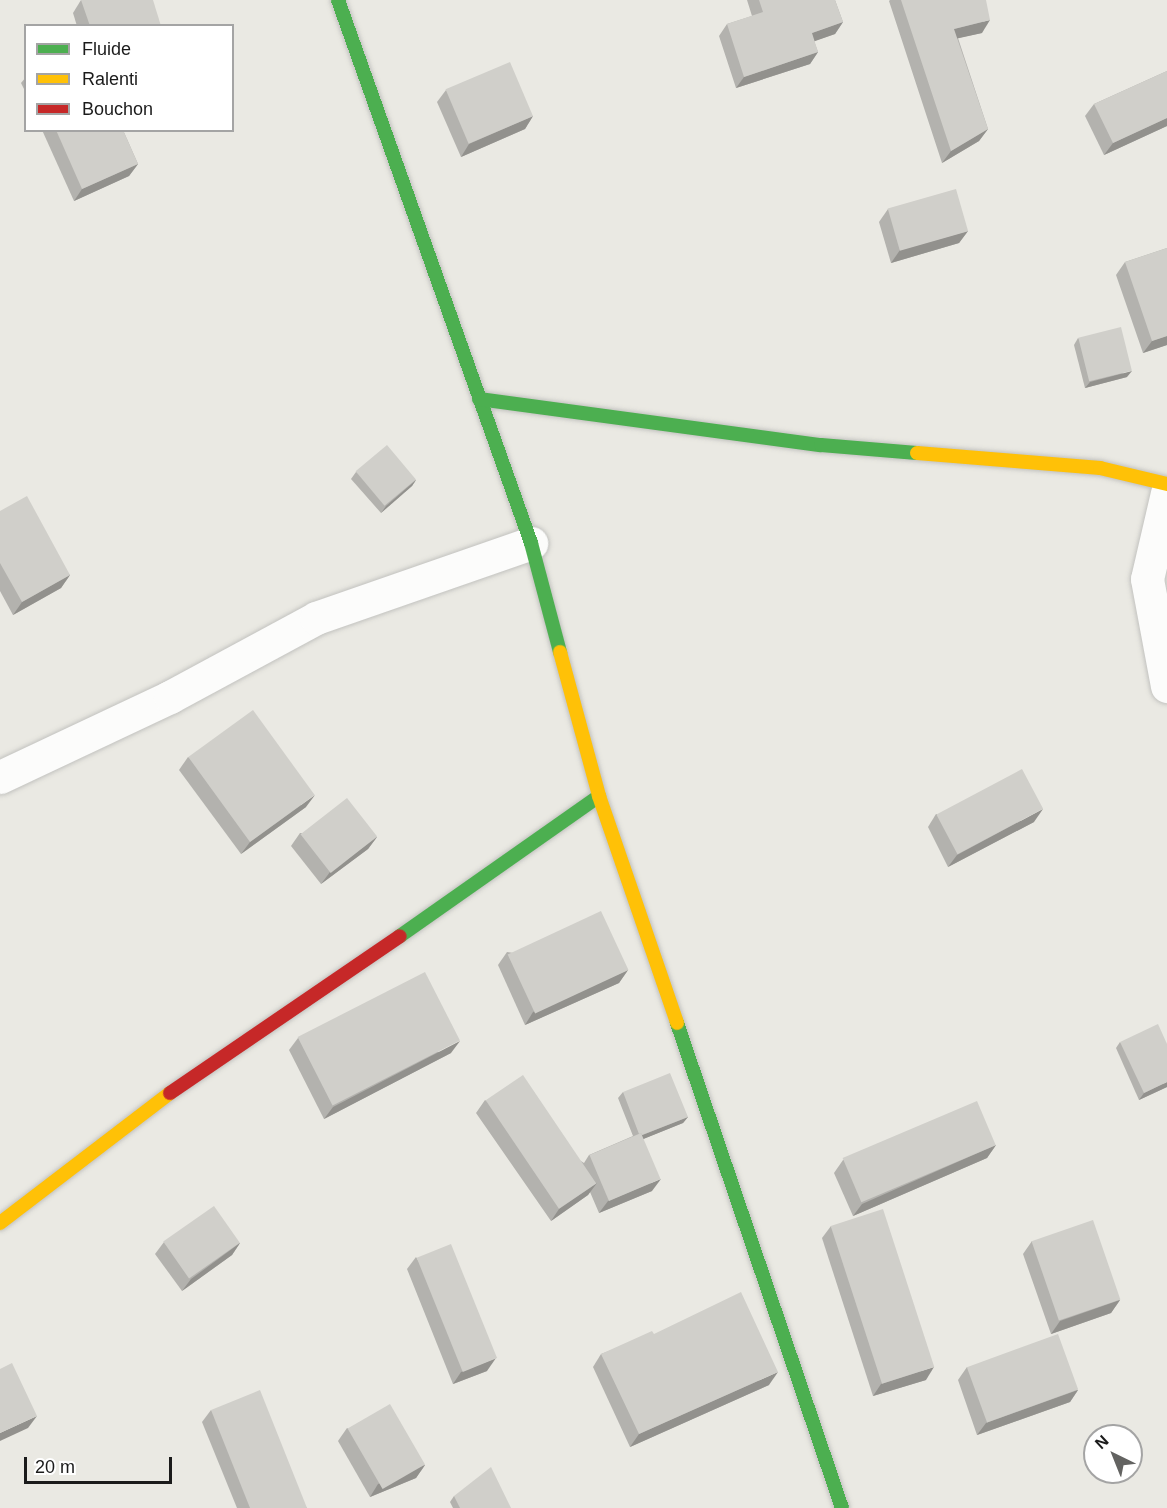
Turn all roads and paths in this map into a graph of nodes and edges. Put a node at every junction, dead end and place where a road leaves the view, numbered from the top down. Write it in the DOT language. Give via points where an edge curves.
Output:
graph roads {
  1 [pos="338,0"];
  2 [pos="479,399"];
  3 [pos="1167,484"];
  4 [pos="1167,492"];
  5 [pos="531,543"];
  6 [pos="1167,686"];
  7 [pos="0,777"];
  8 [pos="599,796"];
  9 [pos="0,1223"];
  10 [pos="842,1508"];
  1 -- 2 [label="street"];
  2 -- 3 [label="street" via="821,445 1100,468"];
  2 -- 5 [label="street"];
  4 -- 6 [label="street" via="1147,579"];
  5 -- 7 [label="street" via="316,618 170,697"];
  5 -- 8 [label="street"];
  8 -- 9 [label="street" via="310,1000 190,1078"];
  8 -- 10 [label="street"];
}
